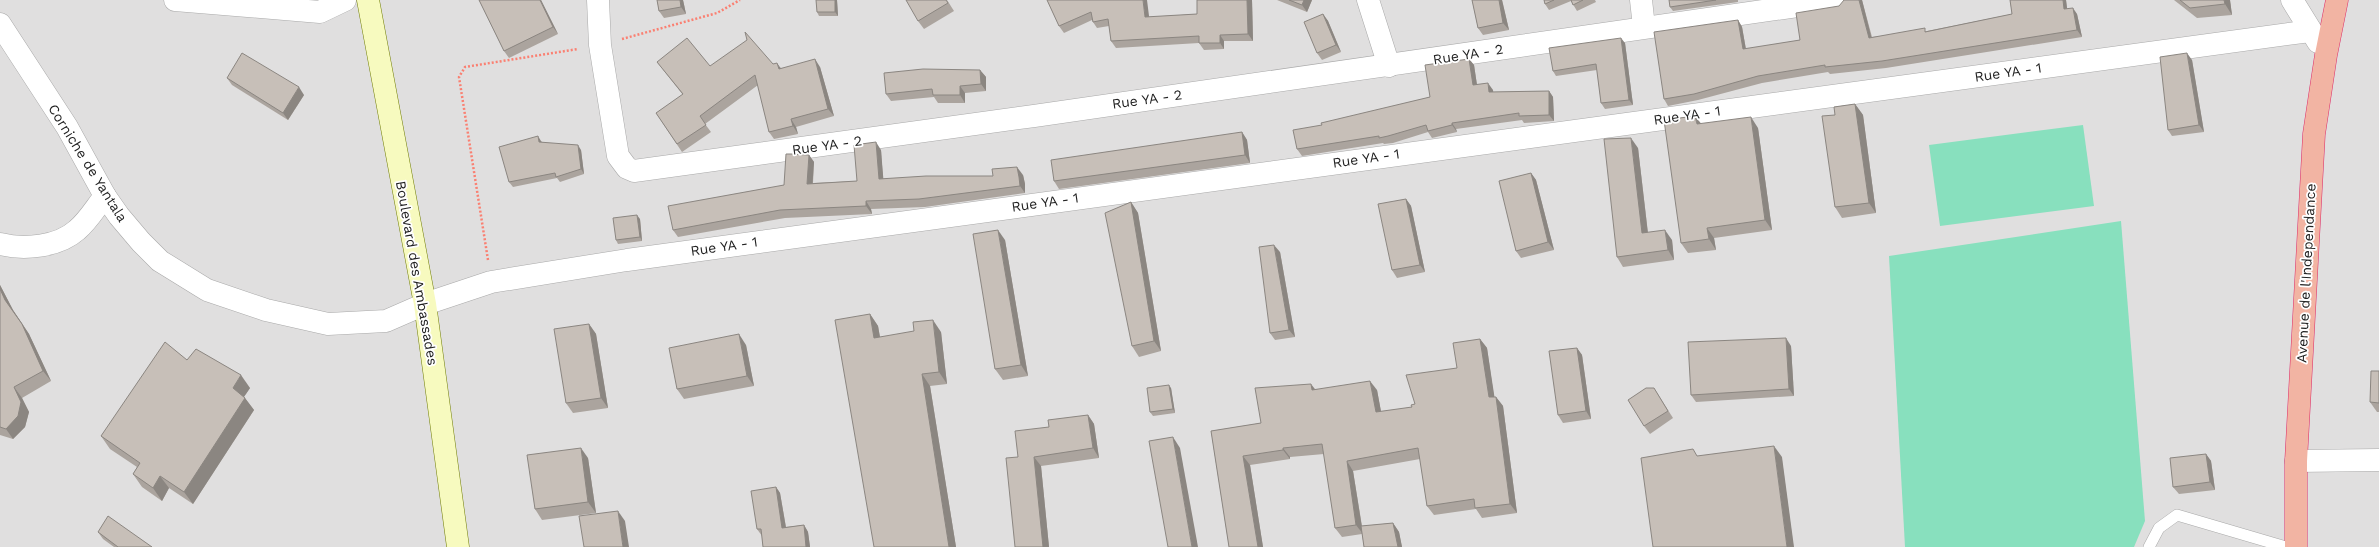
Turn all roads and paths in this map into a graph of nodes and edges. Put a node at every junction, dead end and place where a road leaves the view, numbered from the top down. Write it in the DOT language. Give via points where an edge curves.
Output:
graph roads {
  1 [pos="175,0"];
  2 [pos="345,0"];
  3 [pos="368,0"];
  4 [pos="598,0"];
  5 [pos="740,0"];
  6 [pos="1368,0"];
  7 [pos="1641,0"];
  8 [pos="1839,0"];
  9 [pos="2292,0"];
  10 [pos="2337,0"];
  11 [pos="1810,3"];
  12 [pos="0,24"];
  13 [pos="1644,27"];
  14 [pos="2310,31"];
  15 [pos="600,45"];
  16 [pos="2326,55"];
  17 [pos="1389,66"];
  18 [pos="105,196"];
  19 [pos="0,244"];
  20 [pos="491,282"];
  21 [pos="425,304"];
  22 [pos="2296,460"];
  23 [pos="2379,460"];
  24 [pos="458,547"];
  25 [pos="2149,547"];
  26 [pos="2286,547"];
  27 [pos="2296,547"];
  1 -- 2 [label="street" via="320,12"];
  3 -- 21 [label="main road, Boulevard des Ambassades"];
  4 -- 15 [label="street, Rue YA - 2"];
  5 -- 15 [label="path" via="717,13"];
  6 -- 17 [label="street"];
  7 -- 13 [label="street"];
  8 -- 11 [label="street, Rue YA - 2"];
  9 -- 14 [label="street"];
  10 -- 16 [label="highway, Avenue de l'Independance"];
  11 -- 13 [label="street, Rue YA - 2"];
  12 -- 18 [label="street, Corniche de Yantala" via="67,127"];
  13 -- 17 [label="street, Rue YA - 2"];
  14 -- 16 [label="street"];
  14 -- 20 [label="street, Rue YA - 1" via="1007,207 627,260"];
  15 -- 17 [label="street, Rue YA - 2" via="618,156 627,168 634,171"];
  15 -- 20 [label="path" via="466,67 459,77"];
  16 -- 22 [label="highway, Avenue de l'Independance" via="2314,134"];
  18 -- 19 [label="street" via="78,230 65,239 15,248"];
  18 -- 21 [label="street, Corniche de Yantala" via="141,242 160,261 207,290 266,310 328,324 386,321"];
  20 -- 21 [label="street, Rue YA - 1"];
  21 -- 24 [label="main road, Boulevard des Ambassades"];
  22 -- 23 [label="street"];
  22 -- 27 [label="highway, Avenue de l'Independance"];
  25 -- 26 [label="lane" via="2159,528 2177,515"];
}
